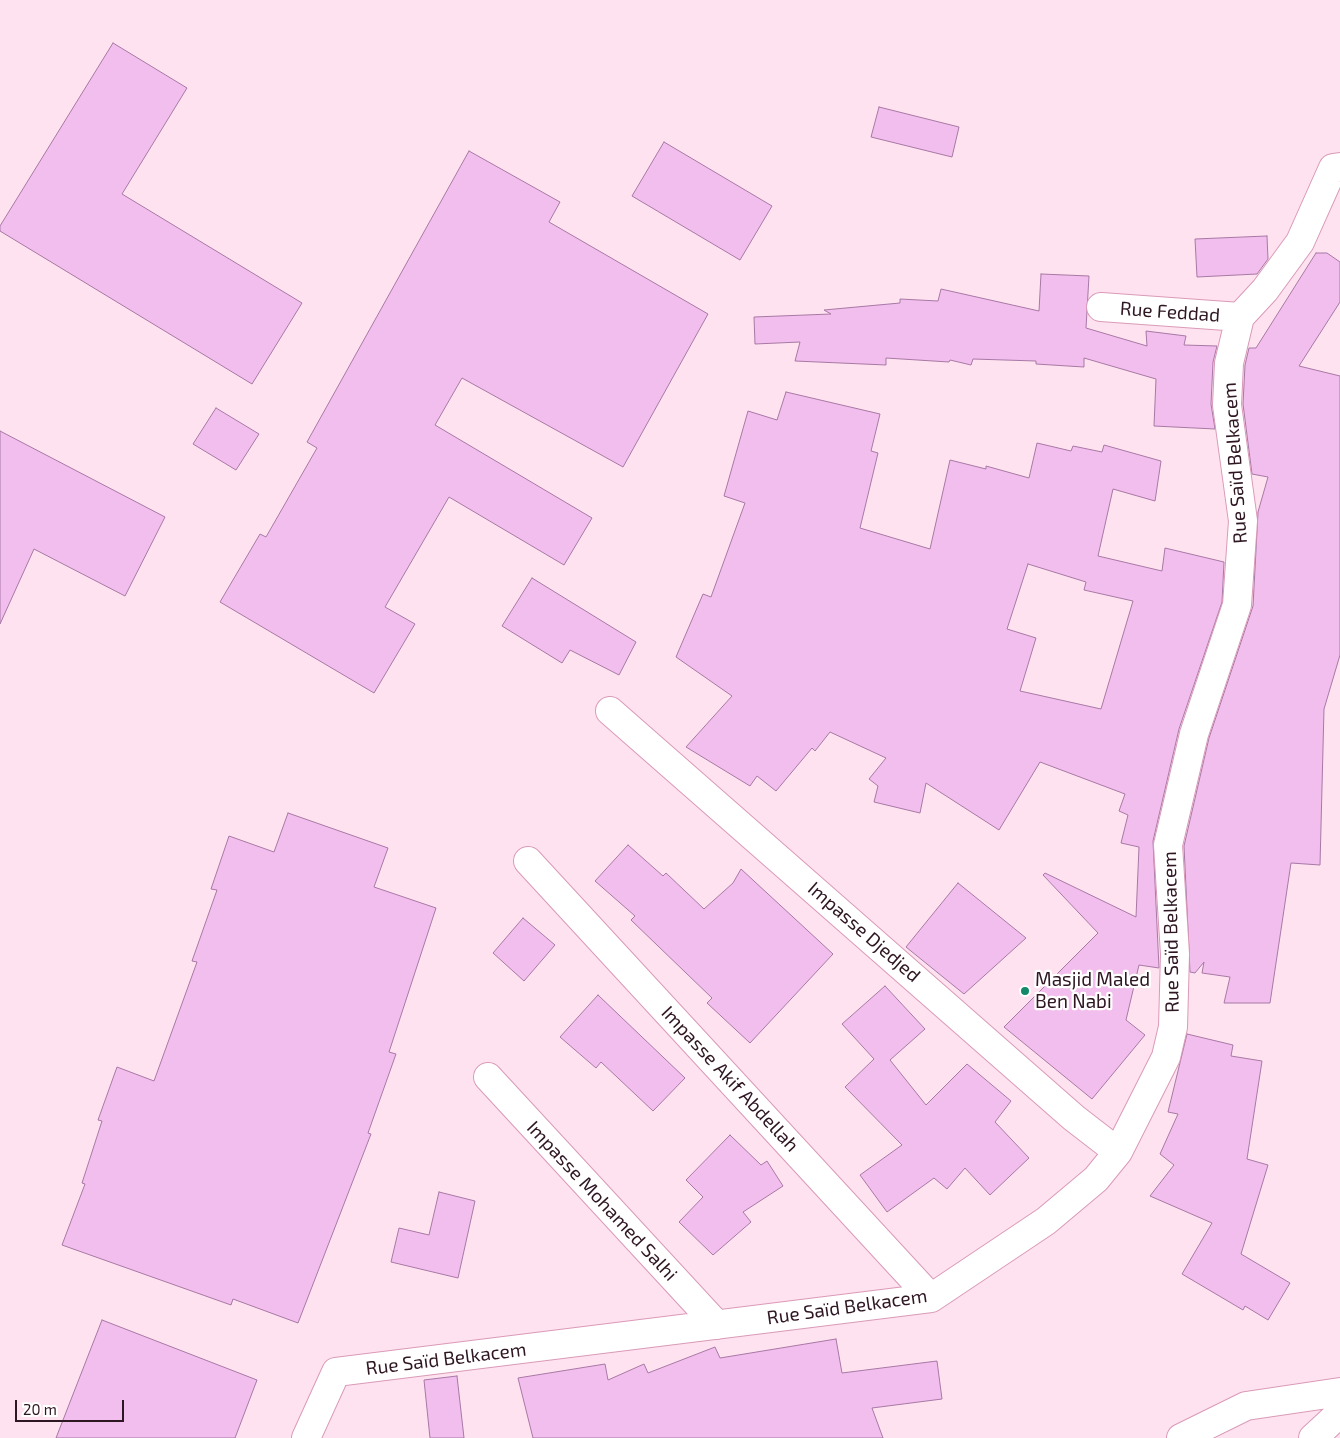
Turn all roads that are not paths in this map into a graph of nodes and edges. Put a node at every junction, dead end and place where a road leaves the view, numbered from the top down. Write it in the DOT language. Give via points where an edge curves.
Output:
graph roads {
  1 [pos="1340,167"];
  2 [pos="1100,307"];
  3 [pos="1240,317"];
  4 [pos="610,711"];
  5 [pos="528,861"];
  6 [pos="488,1077"];
  7 [pos="1118,1152"];
  8 [pos="931,1298"];
  9 [pos="717,1325"];
  10 [pos="1340,1392"];
  11 [pos="1340,1413"];
  12 [pos="306,1438"];
  13 [pos="1181,1438"];
  14 [pos="1313,1438"];
  1 -- 3 [label="street, Rue Saïd Belkacem" via="1333,168 1300,242 1265,290"];
  2 -- 3 [label="street, Rue Feddad"];
  3 -- 7 [label="street, Rue Saïd Belkacem" via="1229,363 1227,405 1243,521 1237,605 1194,734 1168,845 1175,954 1173,1027 1166,1057"];
  4 -- 7 [label="street, Impasse Djedjed" via="1074,1118"];
  5 -- 8 [label="street, Impasse Akif Abdellah"];
  6 -- 9 [label="street, Impasse Mohamed Salhi"];
  7 -- 8 [label="street, Rue Saïd Belkacem" via="1096,1179 1046,1221"];
  8 -- 9 [label="street, Rue Saïd Belkacem"];
  9 -- 12 [label="street, Rue Saïd Belkacem" via="336,1372"];
  10 -- 13 [label="street" via="1246,1406"];
  11 -- 14 [label="street"];
}
